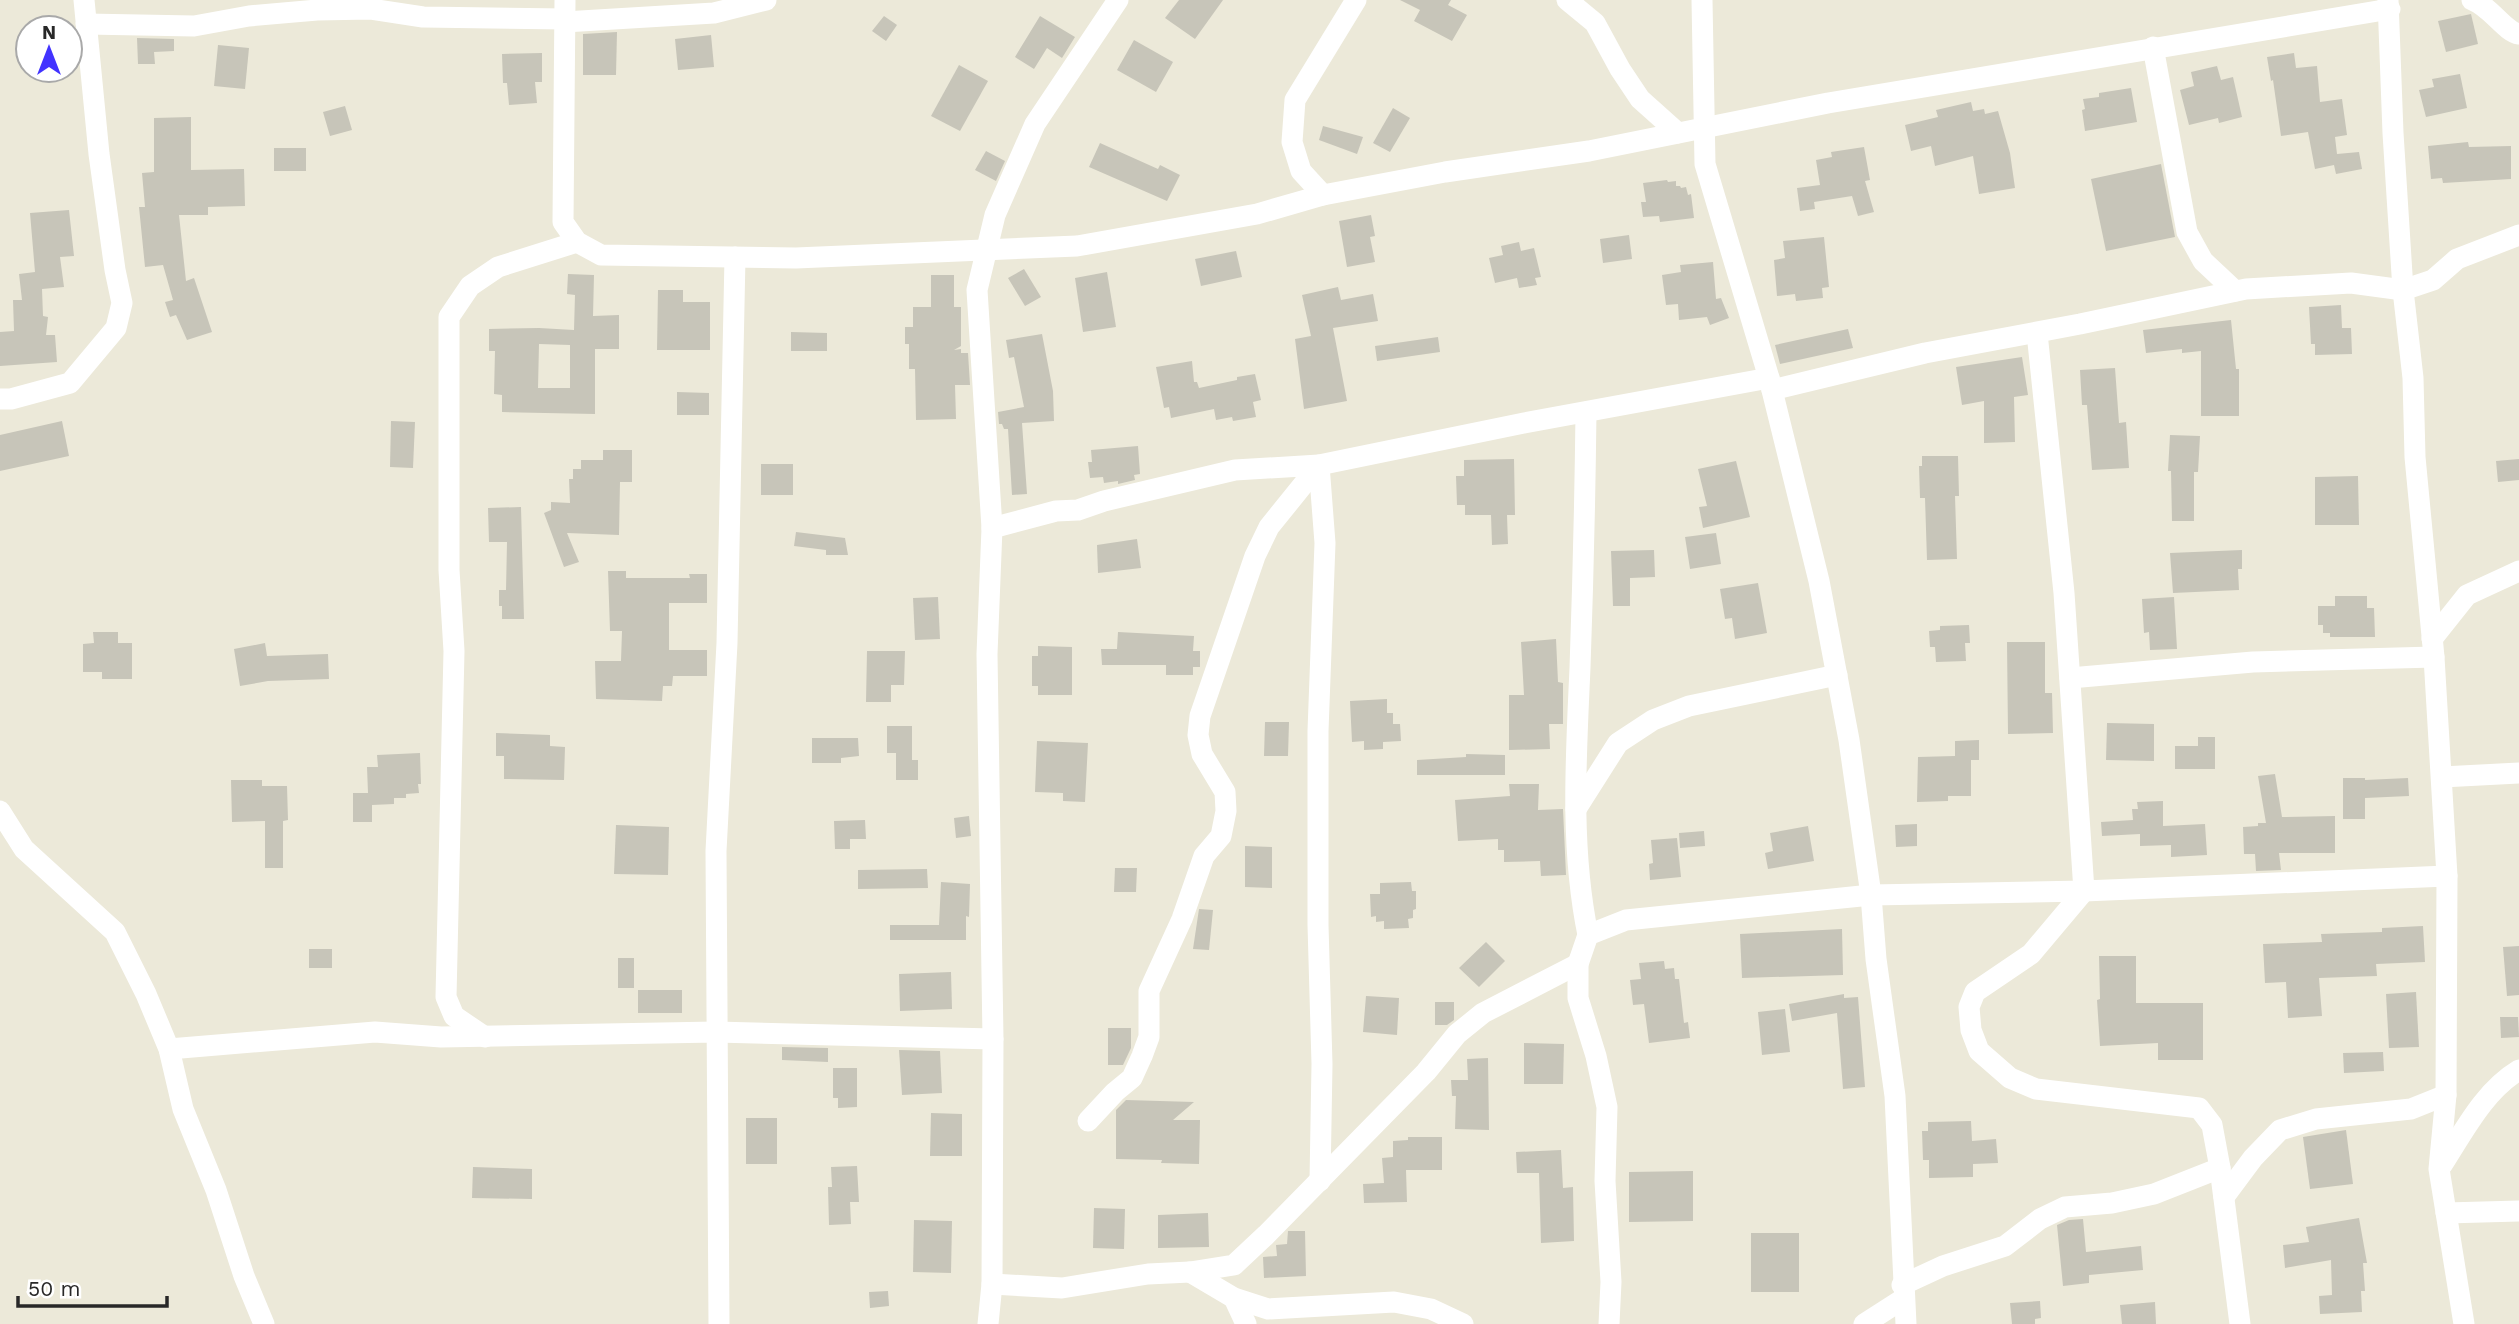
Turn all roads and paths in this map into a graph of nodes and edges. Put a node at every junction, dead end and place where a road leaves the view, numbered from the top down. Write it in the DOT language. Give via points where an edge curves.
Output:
graph roads {
  1 [pos="84,0"];
  2 [pos="765,0"];
  3 [pos="1118,0"];
  4 [pos="1356,0"];
  5 [pos="1567,0"];
  6 [pos="1702,0"];
  7 [pos="2472,0"];
  8 [pos="2389,4"];
  9 [pos="317,5"];
  10 [pos="565,14"];
  11 [pos="86,24"];
  12 [pos="2519,34"];
  13 [pos="2153,47"];
  14 [pos="1704,128"];
  15 [pos="1678,133"];
  16 [pos="1322,195"];
  17 [pos="2519,235"];
  18 [pos="577,242"];
  19 [pos="985,250"];
  20 [pos="735,257"];
  21 [pos="2403,290"];
  22 [pos="2235,291"];
  23 [pos="2037,333"];
  24 [pos="1770,384"];
  25 [pos="0,399"];
  26 [pos="1586,412"];
  27 [pos="1319,465"];
  28 [pos="992,528"];
  29 [pos="2519,571"];
  30 [pos="2433,648"];
  31 [pos="1837,676"];
  32 [pos="2070,678"];
  33 [pos="2519,773"];
  34 [pos="2442,777"];
  35 [pos="1576,809"];
  36 [pos="0,811"];
  37 [pos="2447,876"];
  38 [pos="2084,891"];
  39 [pos="1871,895"];
  40 [pos="1588,934"];
  41 [pos="1578,964"];
  42 [pos="716,1032"];
  43 [pos="485,1037"];
  44 [pos="993,1039"];
  45 [pos="169,1049"];
  46 [pos="2519,1070"];
  47 [pos="2446,1095"];
  48 [pos="1088,1121"];
  49 [pos="2220,1168"];
  50 [pos="2439,1170"];
  51 [pos="1320,1181"];
  52 [pos="2224,1197"];
  53 [pos="2519,1211"];
  54 [pos="2446,1213"];
  55 [pos="1190,1272"];
  56 [pos="992,1284"];
  57 [pos="1903,1292"];
  58 [pos="1234,1298"];
  59 [pos="264,1324"];
  60 [pos="719,1324"];
  61 [pos="988,1324"];
  62 [pos="1246,1324"];
  63 [pos="1463,1324"];
  64 [pos="1609,1324"];
  65 [pos="1864,1324"];
  66 [pos="1906,1324"];
  67 [pos="2239,1324"];
  68 [pos="2464,1324"];
  1 -- 11 [label="street"];
  2 -- 10 [label="street" via="714,13"];
  3 -- 19 [label="street" via="1035,124"];
  4 -- 16 [label="street" via="1295,100 1292,142 1301,171"];
  5 -- 15 [label="street" via="1595,23 1640,99"];
  6 -- 14 [label="street"];
  7 -- 12 [label="street"];
  8 -- 13 [label="street"];
  8 -- 21 [label="street"];
  9 -- 10 [label="street" via="423,17"];
  9 -- 11 [label="street" via="194,26"];
  10 -- 18 [label="street" via="563,222"];
  11 -- 25 [label="street" via="99,154 122,303 116,328 71,383"];
  13 -- 14 [label="street"];
  13 -- 22 [label="street" via="2187,232 2203,261"];
  14 -- 15 [label="street"];
  14 -- 24 [label="street" via="1705,164"];
  15 -- 16 [label="street"];
  16 -- 19 [label="street" via="1257,214 1077,246"];
  17 -- 21 [label="street" via="2458,259 2433,280"];
  18 -- 20 [label="street" via="601,255"];
  18 -- 43 [label="street" via="498,267 470,286 449,317 449,570 454,651 446,997 454,1016"];
  19 -- 20 [label="street"];
  19 -- 28 [label="street" via="976,307"];
  20 -- 42 [label="street" via="727,643 716,851"];
  21 -- 22 [label="street" via="2351,283"];
  21 -- 30 [label="street"];
  22 -- 23 [label="street"];
  23 -- 24 [label="street"];
  23 -- 32 [label="street"];
  24 -- 26 [label="street"];
  24 -- 31 [label="street" via="1819,581"];
  26 -- 27 [label="street"];
  26 -- 35 [label="street"];
  27 -- 28 [label="street" via="1235,470"];
  27 -- 48 [label="street" via="1269,527 1255,556 1200,716 1202,754 1225,792 1221,836 1204,856 1182,919 1149,990 1149,1037 1132,1078"];
  27 -- 51 [label="street" via="1325,543 1318,732"];
  28 -- 44 [label="street" via="987,654"];
  29 -- 30 [label="street" via="2467,595"];
  30 -- 32 [label="street"];
  30 -- 34 [label="street"];
  31 -- 35 [label="street" via="1689,706 1653,720 1618,743"];
  31 -- 39 [label="street"];
  32 -- 38 [label="street"];
  33 -- 34 [label="street"];
  34 -- 37 [label="street"];
  35 -- 40 [label="street" via="1581,900"];
  36 -- 45 [label="street" via="24,849 115,932"];
  37 -- 38 [label="street"];
  37 -- 47 [label="street"];
  38 -- 39 [label="street"];
  38 -- 49 [label="street" via="2031,954 1975,992 1969,1007 1979,1051 2010,1078 2036,1089 2199,1108 2212,1125"];
  39 -- 40 [label="street" via="1626,920"];
  39 -- 57 [label="street" via="1895,1096"];
  40 -- 41 [label="street"];
  41 -- 51 [label="street" via="1483,1013 1466,1027"];
  41 -- 64 [label="street" via="1578,998 1607,1107"];
  42 -- 43 [label="street"];
  42 -- 44 [label="street"];
  42 -- 60 [label="street"];
  43 -- 45 [label="street" via="375,1032"];
  44 -- 56 [label="street"];
  45 -- 59 [label="street" via="183,1109"];
  46 -- 50 [label="street" via="2501,1080"];
  47 -- 50 [label="street"];
  47 -- 52 [label="street" via="2411,1109 2316,1119 2280,1130"];
  49 -- 52 [label="street"];
  49 -- 57 [label="street" via="2154,1194 2065,1207 2040,1219 2005,1246 1943,1266"];
  50 -- 54 [label="street"];
  51 -- 55 [label="street" via="1234,1265"];
  52 -- 67 [label="street"];
  53 -- 54 [label="street"];
  54 -- 68 [label="street"];
  55 -- 56 [label="street" via="1062,1288"];
  55 -- 58 [label="street"];
  56 -- 61 [label="street"];
  57 -- 65 [label="street"];
  57 -- 66 [label="street"];
  58 -- 62 [label="street"];
  58 -- 63 [label="street" via="1268,1308 1394,1302 1431,1308"];
}
